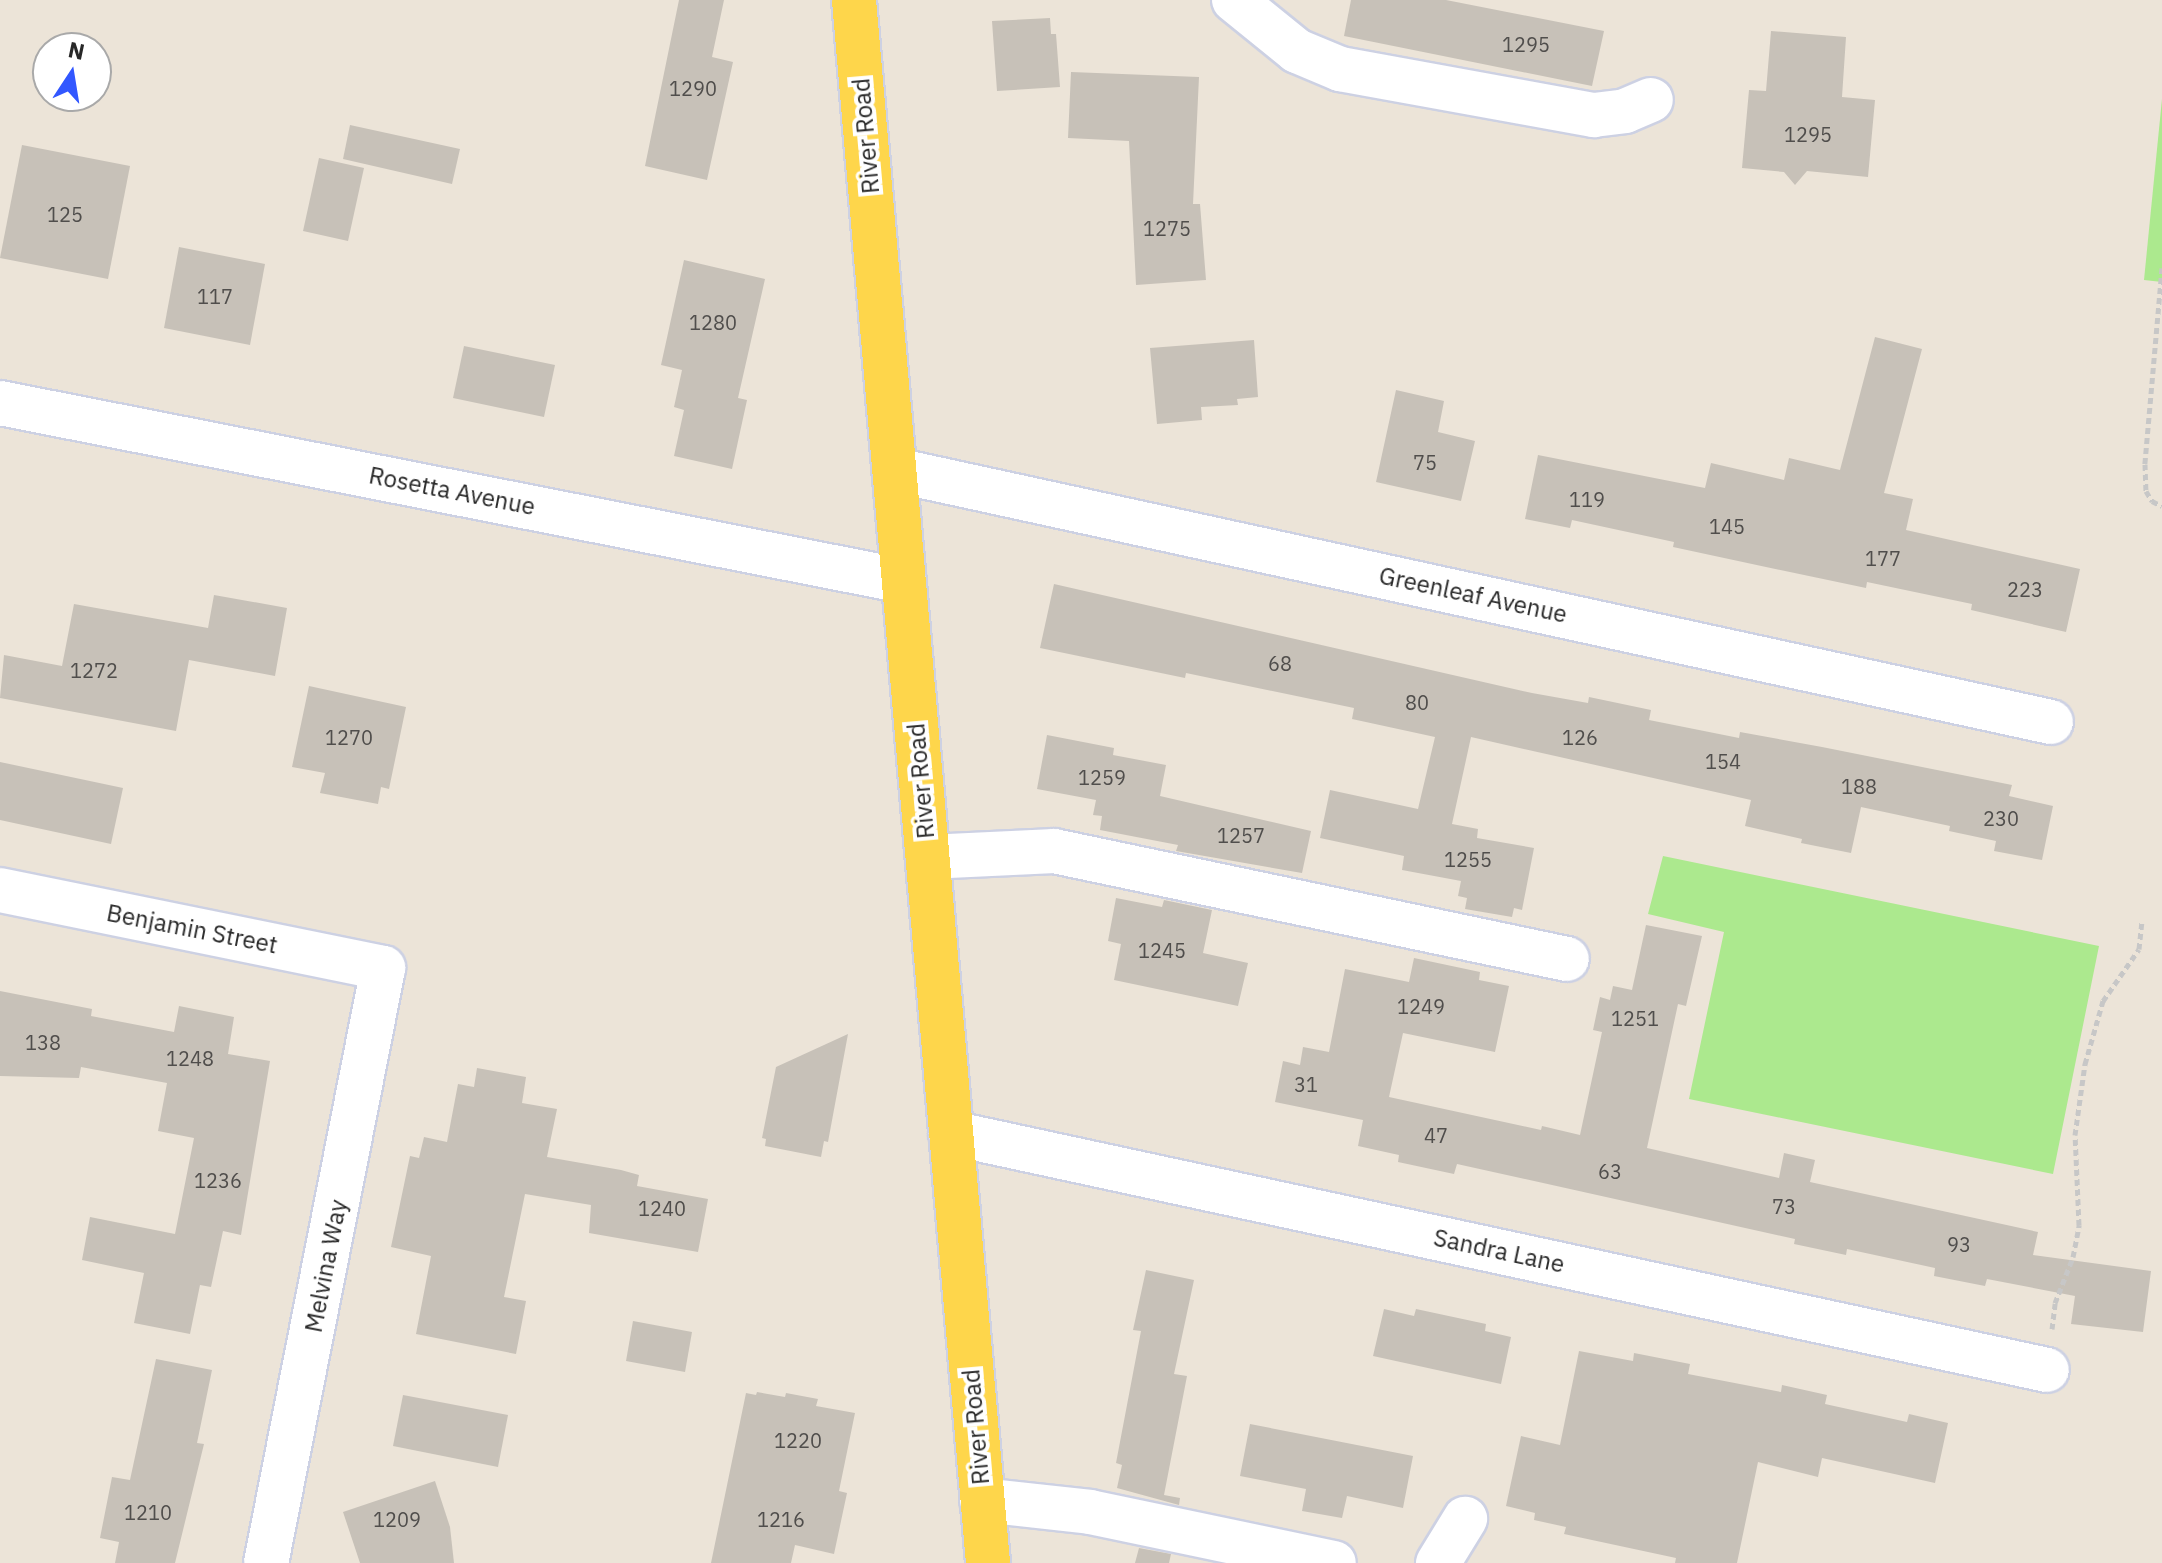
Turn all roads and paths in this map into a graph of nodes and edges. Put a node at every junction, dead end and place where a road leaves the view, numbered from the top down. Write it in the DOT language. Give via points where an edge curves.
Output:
graph roads {
  1 [pos="854,0"];
  2 [pos="1234,0"];
  3 [pos="1651,100"];
  4 [pos="2162,268"];
  5 [pos="0,403"];
  6 [pos="895,470"];
  7 [pos="2162,506"];
  8 [pos="904,581"];
  9 [pos="2051,722"];
  10 [pos="928,857"];
  11 [pos="0,890"];
  12 [pos="2142,920"];
  13 [pos="1567,959"];
  14 [pos="383,968"];
  15 [pos="951,1133"];
  16 [pos="2047,1370"];
  17 [pos="982,1500"];
  18 [pos="1465,1519"];
  19 [pos="266,1563"];
  20 [pos="988,1563"];
  21 [pos="1334,1563"];
  22 [pos="1438,1563"];
  1 -- 6 [label="main road, River Road"];
  2 -- 3 [label="street" via="1297,51 1340,69 1594,115 1625,111"];
  4 -- 7 [label="path" via="2145,464 2146,491"];
  5 -- 8 [label="street, Rosetta Avenue"];
  6 -- 8 [label="main road, River Road"];
  6 -- 9 [label="street, Greenleaf Avenue"];
  8 -- 10 [label="main road, River Road"];
  10 -- 13 [label="street" via="1054,851"];
  10 -- 15 [label="main road, River Road"];
  11 -- 14 [label="street, Benjamin Street"];
  12 -- 16 [label="path" via="2139,949 2103,1001 2085,1064 2075,1135 2079,1225 2055,1303"];
  14 -- 19 [label="street, Melvina Way"];
  15 -- 16 [label="street, Sandra Lane"];
  15 -- 17 [label="main road, River Road"];
  17 -- 20 [label="main road, River Road"];
  17 -- 21 [label="street" via="1090,1512"];
  18 -- 22 [label="street"];
}
